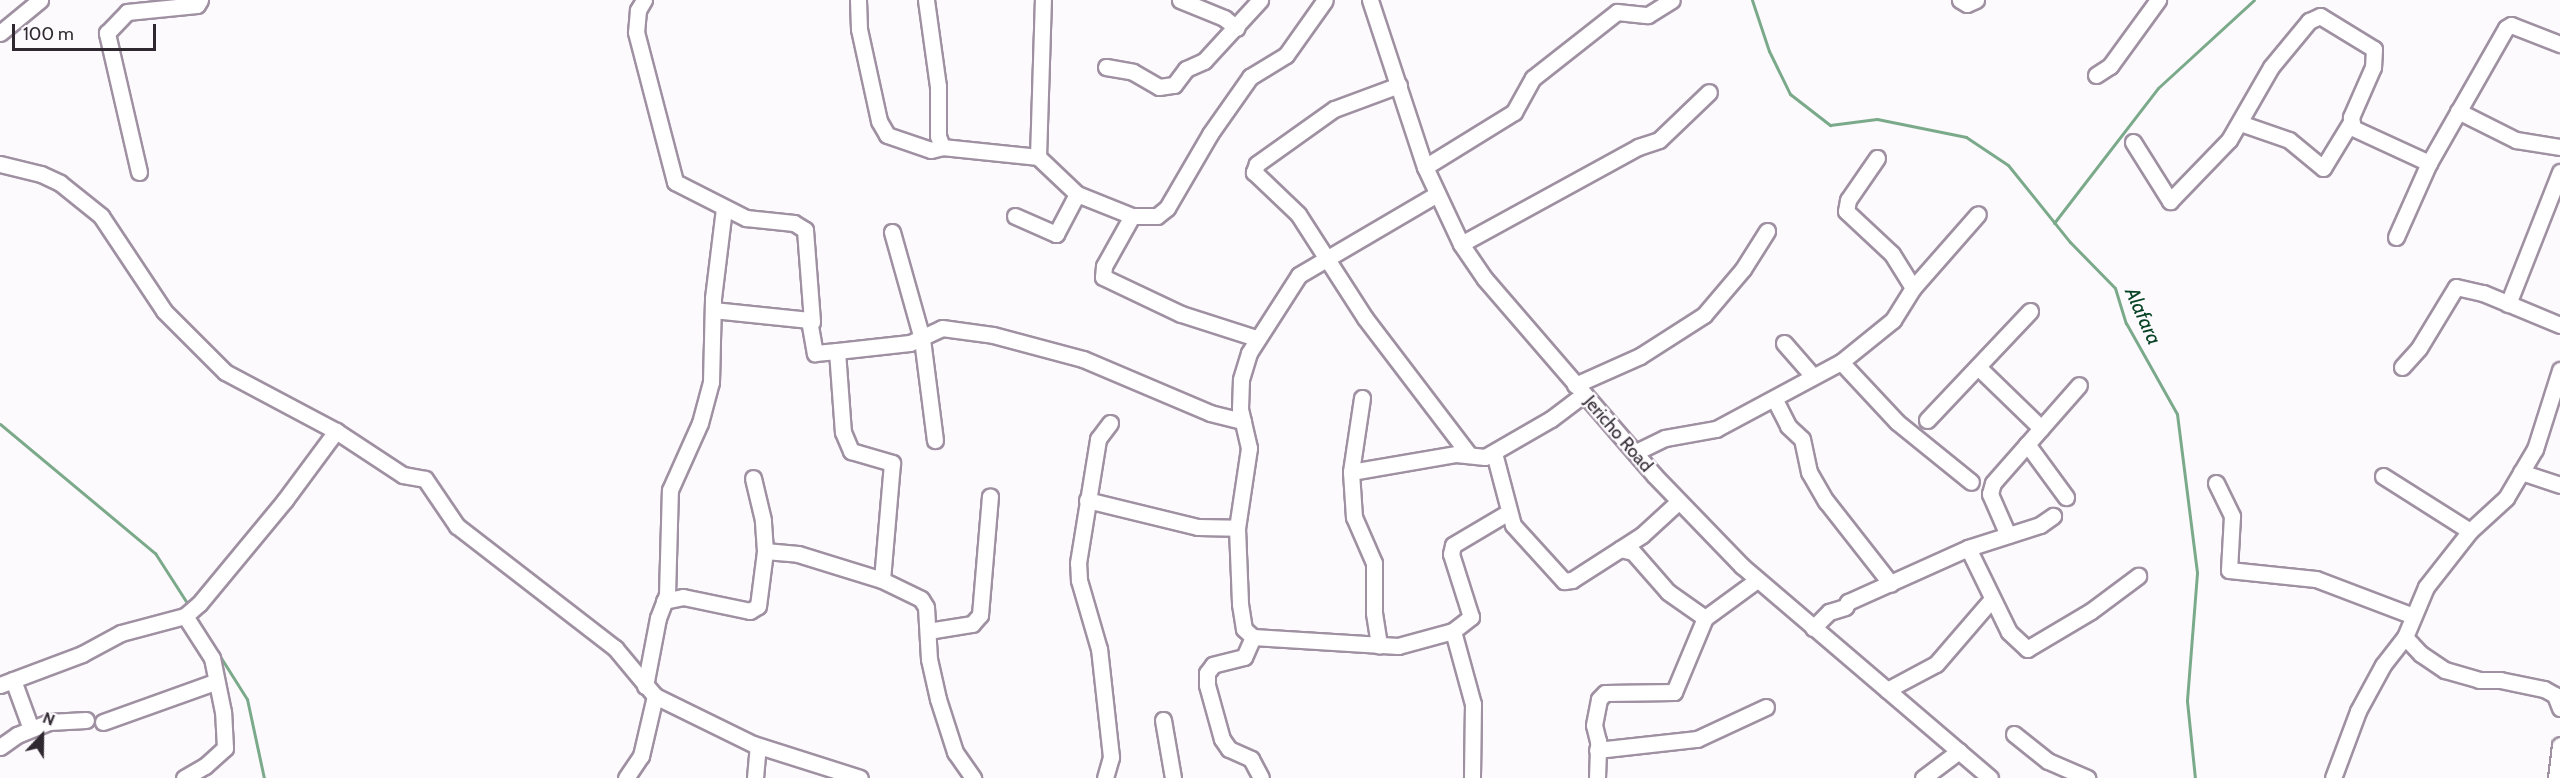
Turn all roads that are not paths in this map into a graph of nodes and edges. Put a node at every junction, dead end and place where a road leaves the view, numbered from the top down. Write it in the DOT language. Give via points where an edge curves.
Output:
graph roads {
  1 [pos="200,0"];
  2 [pos="644,0"];
  3 [pos="858,0"];
  4 [pos="926,0"];
  5 [pos="1043,0"];
  6 [pos="1180,0"];
  7 [pos="1260,0"];
  8 [pos="1324,0"];
  9 [pos="1370,0"];
  10 [pos="1671,0"];
  11 [pos="1960,0"];
  12 [pos="1976,0"];
  13 [pos="2158,0"];
  14 [pos="36,1"];
  15 [pos="1237,28"];
  16 [pos="0,33"];
  17 [pos="2560,44"];
  18 [pos="1106,67"];
  19 [pos="2096,75"];
  20 [pos="1398,85"];
  21 [pos="1709,92"];
  22 [pos="2458,111"];
  23 [pos="2240,123"];
  24 [pos="2351,123"];
  25 [pos="2133,142"];
  26 [pos="942,147"];
  27 [pos="2560,147"];
  28 [pos="1038,157"];
  29 [pos="1877,158"];
  30 [pos="2429,163"];
  31 [pos="0,164"];
  32 [pos="1425,167"];
  33 [pos="139,172"];
  34 [pos="2560,172"];
  35 [pos="1077,194"];
  36 [pos="1437,194"];
  37 [pos="724,209"];
  38 [pos="1978,214"];
  39 [pos="1015,216"];
  40 [pos="1132,216"];
  41 [pos="1767,231"];
  42 [pos="892,232"];
  43 [pos="2396,237"];
  44 [pos="1461,244"];
  45 [pos="1328,256"];
  46 [pos="1913,288"];
  47 [pos="2508,304"];
  48 [pos="713,310"];
  49 [pos="2030,311"];
  50 [pos="812,322"];
  51 [pos="2560,325"];
  52 [pos="1256,338"];
  53 [pos="922,339"];
  54 [pos="1784,343"];
  55 [pos="837,351"];
  56 [pos="1841,362"];
  57 [pos="1978,367"];
  58 [pos="2402,368"];
  59 [pos="2560,370"];
  60 [pos="1812,375"];
  61 [pos="2079,385"];
  62 [pos="1579,390"];
  63 [pos="1362,398"];
  64 [pos="1775,400"];
  65 [pos="1927,420"];
  66 [pos="1243,421"];
  67 [pos="1110,423"];
  68 [pos="2041,428"];
  69 [pos="336,431"];
  70 [pos="935,440"];
  71 [pos="2027,444"];
  72 [pos="1636,452"];
  73 [pos="1468,453"];
  74 [pos="1494,453"];
  75 [pos="1351,472"];
  76 [pos="2521,472"];
  77 [pos="2383,476"];
  78 [pos="753,478"];
  79 [pos="1971,482"];
  80 [pos="2216,483"];
  81 [pos="2560,485"];
  82 [pos="990,496"];
  83 [pos="2066,497"];
  84 [pos="1087,500"];
  85 [pos="1678,501"];
  86 [pos="1507,513"];
  87 [pos="2053,516"];
  88 [pos="1237,528"];
  89 [pos="2470,531"];
  90 [pos="2008,535"];
  91 [pos="1630,546"];
  92 [pos="1968,548"];
  93 [pos="765,551"];
  94 [pos="2138,576"];
  95 [pos="882,580"];
  96 [pos="1757,580"];
  97 [pos="1892,584"];
  98 [pos="1992,598"];
  99 [pos="664,601"];
  100 [pos="2411,615"];
  101 [pos="184,616"];
  102 [pos="1705,618"];
  103 [pos="1814,628"];
  104 [pos="928,631"];
  105 [pos="1454,631"];
  106 [pos="1253,637"];
  107 [pos="2405,637"];
  108 [pos="1379,646"];
  109 [pos="215,682"];
  110 [pos="6,683"];
  111 [pos="1887,690"];
  112 [pos="650,691"];
  113 [pos="2560,703"];
  114 [pos="1766,707"];
  115 [pos="86,720"];
  116 [pos="1163,720"];
  117 [pos="103,723"];
  118 [pos="31,729"];
  119 [pos="2014,734"];
  120 [pos="2560,745"];
  121 [pos="758,746"];
  122 [pos="0,747"];
  123 [pos="1597,750"];
  124 [pos="1959,751"];
  125 [pos="184,778"];
  126 [pos="626,778"];
  127 [pos="755,778"];
  128 [pos="860,778"];
  129 [pos="973,778"];
  130 [pos="1105,778"];
  131 [pos="1173,778"];
  132 [pos="1261,778"];
  133 [pos="1472,778"];
  134 [pos="1597,778"];
  135 [pos="1923,778"];
  136 [pos="1990,778"];
  137 [pos="2087,778"];
  138 [pos="2333,778"];
  139 [pos="2556,778"];
  1 -- 33 [label="street" via="197,5 128,12 107,33"];
  2 -- 37 [label="street" via="638,10 636,32 675,182"];
  3 -- 26 [label="street" via="859,29 879,121 887,135 931,150"];
  4 -- 26 [label="street"];
  5 -- 28 [label="street"];
  6 -- 15 [label="street" via="1224,18"];
  7 -- 15 [label="street"];
  8 -- 40 [label="street" via="1286,55 1250,77 1210,134 1167,208 1150,218"];
  9 -- 20 [label="street, Jericho Road"];
  10 -- 32 [label="street" via="1648,15 1617,12 1533,78 1514,112"];
  11 -- 12 [label="street" via="1967,4"];
  13 -- 19 [label="street" via="2110,66"];
  14 -- 16 [label="street"];
  15 -- 18 [label="street" via="1204,61 1186,69 1174,85 1159,87 1133,72"];
  17 -- 22 [label="street" via="2508,26"];
  20 -- 32 [label="street, Jericho Road"];
  20 -- 45 [label="street" via="1334,109 1255,166 1256,175 1298,214"];
  21 -- 44 [label="street" via="1659,140 1638,147"];
  22 -- 27 [label="street" via="2516,140"];
  22 -- 30 [label="street"];
  23 -- 24 [label="street" via="2289,140 2323,168"];
  23 -- 24 [label="street" via="2271,67 2309,21 2320,16 2374,49 2373,67"];
  23 -- 25 [label="street" via="2229,140 2170,201"];
  24 -- 30 [label="street" via="2358,133"];
  26 -- 28 [label="street"];
  28 -- 35 [label="street"];
  29 -- 46 [label="street" via="1848,200 1846,211 1892,254"];
  30 -- 43 [label="street"];
  31 -- 69 [label="street" via="50,179 101,216 164,311 225,372"];
  32 -- 36 [label="street, Jericho Road"];
  34 -- 47 [label="street"];
  35 -- 39 [label="street" via="1056,234"];
  35 -- 40 [label="street"];
  36 -- 44 [label="street, Jericho Road"];
  36 -- 45 [label="street"];
  37 -- 48 [label="street"];
  37 -- 50 [label="street" via="747,218 794,223 805,230"];
  38 -- 46 [label="street"];
  40 -- 52 [label="street" via="1104,266 1103,277 1181,314"];
  41 -- 62 [label="street" via="1743,269 1704,315"];
  42 -- 53 [label="street"];
  44 -- 62 [label="street, Jericho Road" via="1485,279"];
  45 -- 52 [label="street" via="1299,275"];
  45 -- 73 [label="street" via="1365,318"];
  46 -- 56 [label="street" via="1893,320"];
  47 -- 51 [label="street"];
  47 -- 58 [label="street" via="2456,287 2420,348"];
  48 -- 50 [label="street"];
  48 -- 99 [label="street" via="711,382 700,423 670,490 670,573"];
  49 -- 57 [label="street"];
  50 -- 55 [label="street" via="815,353"];
  52 -- 66 [label="street" via="1241,380"];
  53 -- 55 [label="street"];
  53 -- 66 [label="street" via="942,328 1036,344 1083,359 1210,413"];
  53 -- 70 [label="street"];
  54 -- 60 [label="street"];
  55 -- 95 [label="street" via="843,432 850,451 892,463"];
  56 -- 60 [label="street"];
  56 -- 79 [label="street" via="1897,422"];
  57 -- 65 [label="street"];
  57 -- 68 [label="street"];
  59 -- 76 [label="street" via="2549,394 2540,437"];
  60 -- 64 [label="street"];
  61 -- 68 [label="street"];
  62 -- 72 [label="street, Jericho Road"];
  62 -- 74 [label="street"];
  63 -- 75 [label="street"];
  64 -- 72 [label="street" via="1716,429 1676,435"];
  64 -- 97 [label="street" via="1788,426 1802,439 1809,472 1826,501"];
  66 -- 88 [label="street" via="1249,448"];
  67 -- 84 [label="street" via="1098,440"];
  68 -- 71 [label="street"];
  69 -- 101 [label="street" via="285,500 199,604"];
  69 -- 112 [label="street" via="403,475 425,479 457,526 615,648"];
  71 -- 83 [label="street"];
  71 -- 90 [label="street" via="1990,489"];
  72 -- 85 [label="street, Jericho Road"];
  73 -- 74 [label="street" via="1485,457"];
  73 -- 75 [label="street"];
  74 -- 86 [label="street"];
  75 -- 108 [label="street" via="1354,517 1374,563 1374,613"];
  76 -- 81 [label="street"];
  76 -- 89 [label="street" via="2506,498"];
  77 -- 89 [label="street"];
  78 -- 93 [label="street" via="762,512"];
  80 -- 100 [label="street" via="2232,516 2229,570 2316,579"];
  82 -- 104 [label="street" via="980,615 972,624"];
  84 -- 88 [label="street" via="1198,527"];
  84 -- 130 [label="street" via="1079,580 1099,649 1111,756"];
  85 -- 91 [label="street"];
  85 -- 96 [label="street, Jericho Road"];
  86 -- 91 [label="street" via="1522,539 1564,581"];
  86 -- 105 [label="street" via="1453,545 1451,554 1471,617"];
  87 -- 90 [label="street" via="2040,525"];
  88 -- 106 [label="street" via="1240,604 1244,629"];
  89 -- 100 [label="street" via="2426,587"];
  90 -- 92 [label="street"];
  91 -- 102 [label="street" via="1668,592"];
  92 -- 97 [label="street"];
  92 -- 98 [label="street"];
  93 -- 95 [label="street" via="798,554"];
  93 -- 99 [label="street" via="759,575 760,600 755,609 710,606 682,597"];
  94 -- 98 [label="street" via="2030,649 2020,646 2009,632"];
  95 -- 104 [label="street" via="921,599"];
  96 -- 102 [label="street"];
  96 -- 103 [label="street, Jericho Road"];
  97 -- 103 [label="street" via="1829,612"];
  98 -- 111 [label="street" via="1936,664"];
  99 -- 112 [label="street" via="652,642"];
  100 -- 107 [label="street"];
  101 -- 109 [label="street" via="212,658"];
  101 -- 110 [label="street" via="121,633 82,654"];
  102 -- 123 [label="street" via="1674,692 1605,693 1599,699 1594,725"];
  103 -- 111 [label="street, Jericho Road"];
  104 -- 129 [label="street" via="938,699 955,752"];
  105 -- 108 [label="street" via="1398,646"];
  105 -- 133 [label="street" via="1473,704"];
  106 -- 108 [label="street"];
  106 -- 132 [label="street" via="1244,657 1213,665 1207,673 1207,686 1222,739 1229,749 1251,759"];
  107 -- 113 [label="street" via="2445,670 2479,680 2544,689"];
  107 -- 138 [label="street" via="2383,665 2358,711"];
  109 -- 117 [label="street"];
  109 -- 125 [label="street" via="223,712 225,748 206,766"];
  110 -- 118 [label="street"];
  111 -- 124 [label="street, Jericho Road"];
  112 -- 121 [label="street"];
  112 -- 126 [label="street" via="641,756"];
  114 -- 123 [label="street" via="1697,739"];
  115 -- 118 [label="street" via="49,722"];
  116 -- 131 [label="street"];
  118 -- 122 [label="street"];
  119 -- 137 [label="street" via="2048,761"];
  120 -- 139 [label="street"];
  121 -- 127 [label="street"];
  121 -- 128 [label="street"];
  123 -- 134 [label="street"];
  124 -- 135 [label="street"];
  124 -- 136 [label="street, Jericho Road"];
}
